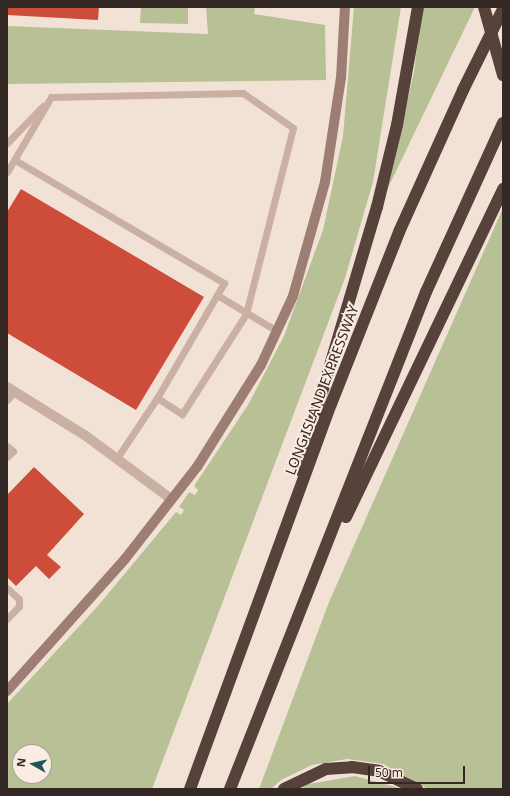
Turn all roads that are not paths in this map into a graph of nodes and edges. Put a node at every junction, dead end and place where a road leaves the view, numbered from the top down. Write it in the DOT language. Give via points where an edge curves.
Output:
graph roads {
  1 [pos="345,7"];
  2 [pos="418,7"];
  3 [pos="484,7"];
  4 [pos="503,9"];
  5 [pos="503,75"];
  6 [pos="51,96"];
  7 [pos="503,123"];
  8 [pos="7,143"];
  9 [pos="14,160"];
  10 [pos="7,172"];
  11 [pos="501,193"];
  12 [pos="217,295"];
  13 [pos="246,314"];
  14 [pos="277,331"];
  15 [pos="11,389"];
  16 [pos="157,398"];
  17 [pos="7,400"];
  18 [pos="7,446"];
  19 [pos="7,457"];
  20 [pos="117,458"];
  21 [pos="171,499"];
  22 [pos="267,580"];
  23 [pos="7,588"];
  24 [pos="309,596"];
  25 [pos="7,619"];
  26 [pos="7,691"];
  27 [pos="190,789"];
  28 [pos="230,789"];
  29 [pos="284,789"];
  30 [pos="417,789"];
  1 -- 14 [label="main road" via="341,78 325,182 303,264"];
  2 -- 22 [label="highway" via="397,125 377,207"];
  3 -- 5 [label="highway"];
  4 -- 22 [label="highway, LONG ISLAND EXPRESSWAY, bridge" via="463,90 399,232"];
  6 -- 8 [label="lane"];
  6 -- 9 [label="lane"];
  6 -- 13 [label="lane" via="243,93 293,128"];
  7 -- 24 [label="highway" via="426,292"];
  9 -- 10 [label="lane"];
  9 -- 12 [label="lane" via="224,283"];
  11 -- 24 [label="highway"];
  12 -- 13 [label="lane"];
  12 -- 16 [label="lane"];
  13 -- 14 [label="lane"];
  13 -- 16 [label="lane" via="182,414"];
  14 -- 21 [label="main road" via="232,416"];
  15 -- 17 [label="lane"];
  15 -- 20 [label="street"];
  16 -- 20 [label="lane"];
  18 -- 19 [label="lane" via="13,451"];
  20 -- 21 [label="street"];
  21 -- 26 [label="main road" via="125,559"];
  22 -- 27 [label="highway, LONG ISLAND EXPRESSWAY"];
  23 -- 25 [label="lane" via="19,599 19,606"];
  24 -- 28 [label="highway"];
  29 -- 30 [label="highway" via="326,769 352,767 379,772"];
}
